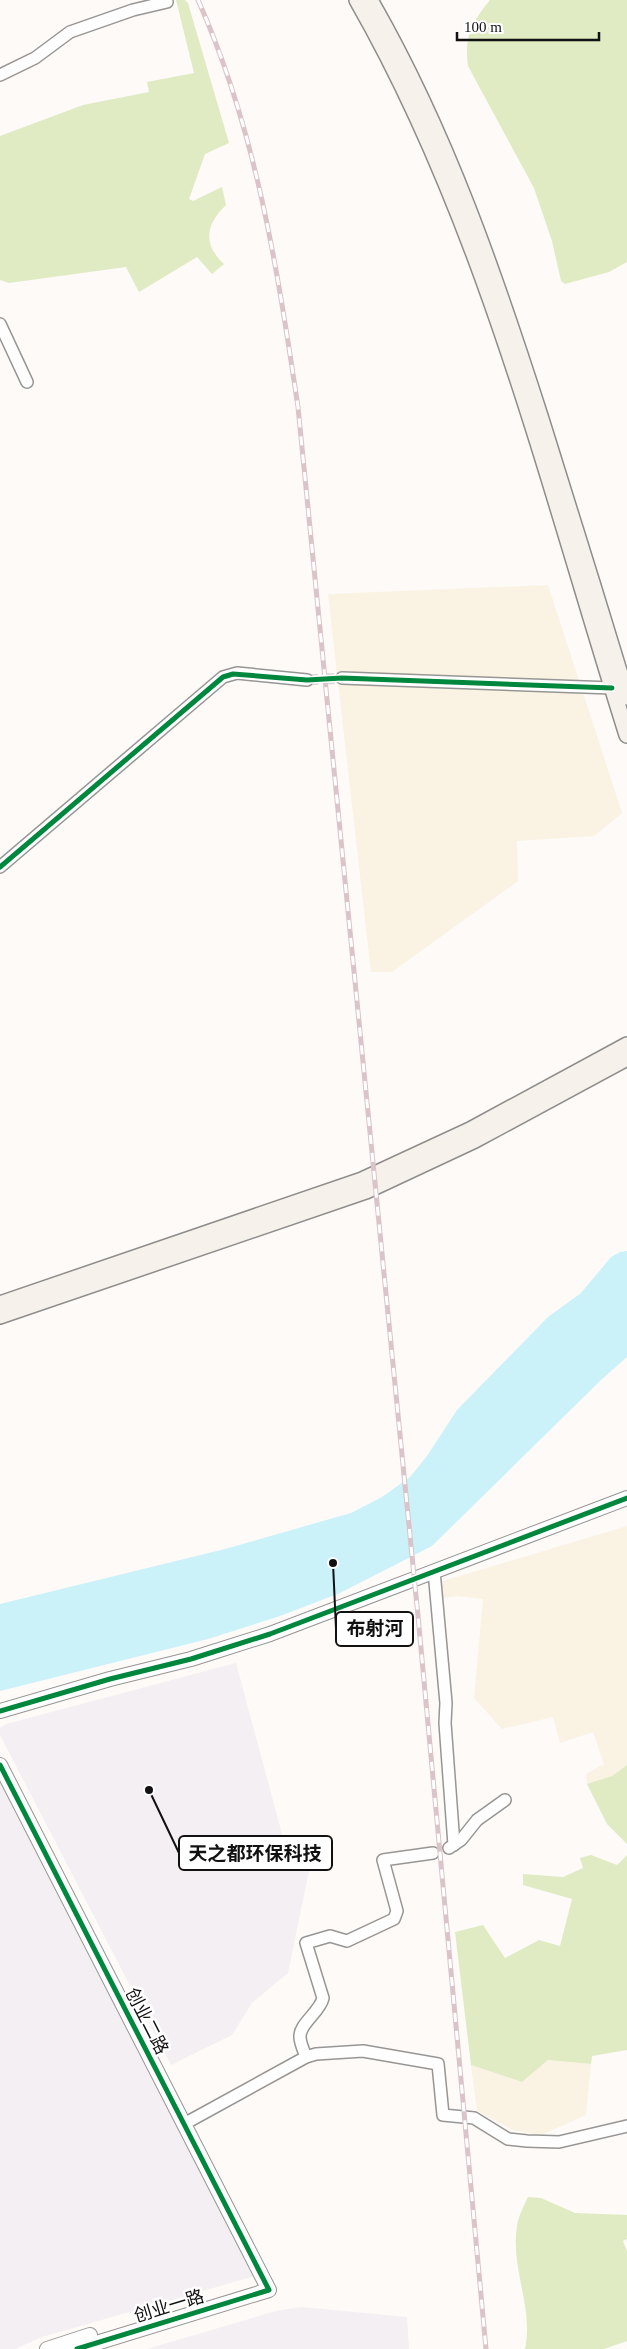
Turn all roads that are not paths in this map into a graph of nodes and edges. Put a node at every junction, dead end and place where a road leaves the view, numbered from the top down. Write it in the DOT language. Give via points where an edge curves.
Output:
graph roads {
  1 [pos="357,0"];
  2 [pos="370,0"];
  3 [pos="167,2"];
  4 [pos="0,75"];
  5 [pos="0,324"];
  6 [pos="27,382"];
  7 [pos="342,678"];
  8 [pos="307,680"];
  9 [pos="623,690"];
  10 [pos="627,735"];
  11 [pos="0,867"];
  12 [pos="627,1045"];
  13 [pos="627,1058"];
  14 [pos="0,1304"];
  15 [pos="0,1316"];
  16 [pos="627,1498"];
  17 [pos="434,1571"];
  18 [pos="0,1711"];
  19 [pos="0,1765"];
  20 [pos="504,1800"];
  21 [pos="433,1853"];
  22 [pos="306,2057"];
  23 [pos="184,2124"];
  24 [pos="627,2126"];
  25 [pos="267,2286"];
  26 [pos="47,2349"];
  27 [pos="77,2349"];
  1 -- 9 [label="main road" via="411,102 477,262"];
  2 -- 9 [label="main road" via="432,121 488,258"];
  3 -- 4 [label="street" via="70,32 36,58"];
  5 -- 6 [label="street"];
  7 -- 9 [label="street"];
  8 -- 11 [label="street" via="237,673 223,678"];
  9 -- 10 [label="main road"];
  12 -- 14 [label="main road" via="479,1125 362,1180"];
  13 -- 15 [label="main road" via="475,1140 366,1191"];
  16 -- 17 [label="street"];
  17 -- 18 [label="street" via="230,1647"];
  17 -- 20 [label="street" via="446,1703 451,1847 477,1820"];
  19 -- 23 [label="street, 创业二路"];
  21 -- 22 [label="street" via="384,1860 397,1911 394,1919 347,1941 330,1936 306,1943 323,1998 301,2031"];
  22 -- 23 [label="street"];
  22 -- 24 [label="street" via="337,2051 363,2051 438,2064 443,2115 474,2118 508,2139 558,2142"];
  23 -- 25 [label="street, 创业二路"];
  25 -- 26 [label="street, 创业一路"];
  25 -- 27 [label="street, 创业一路"];
}
